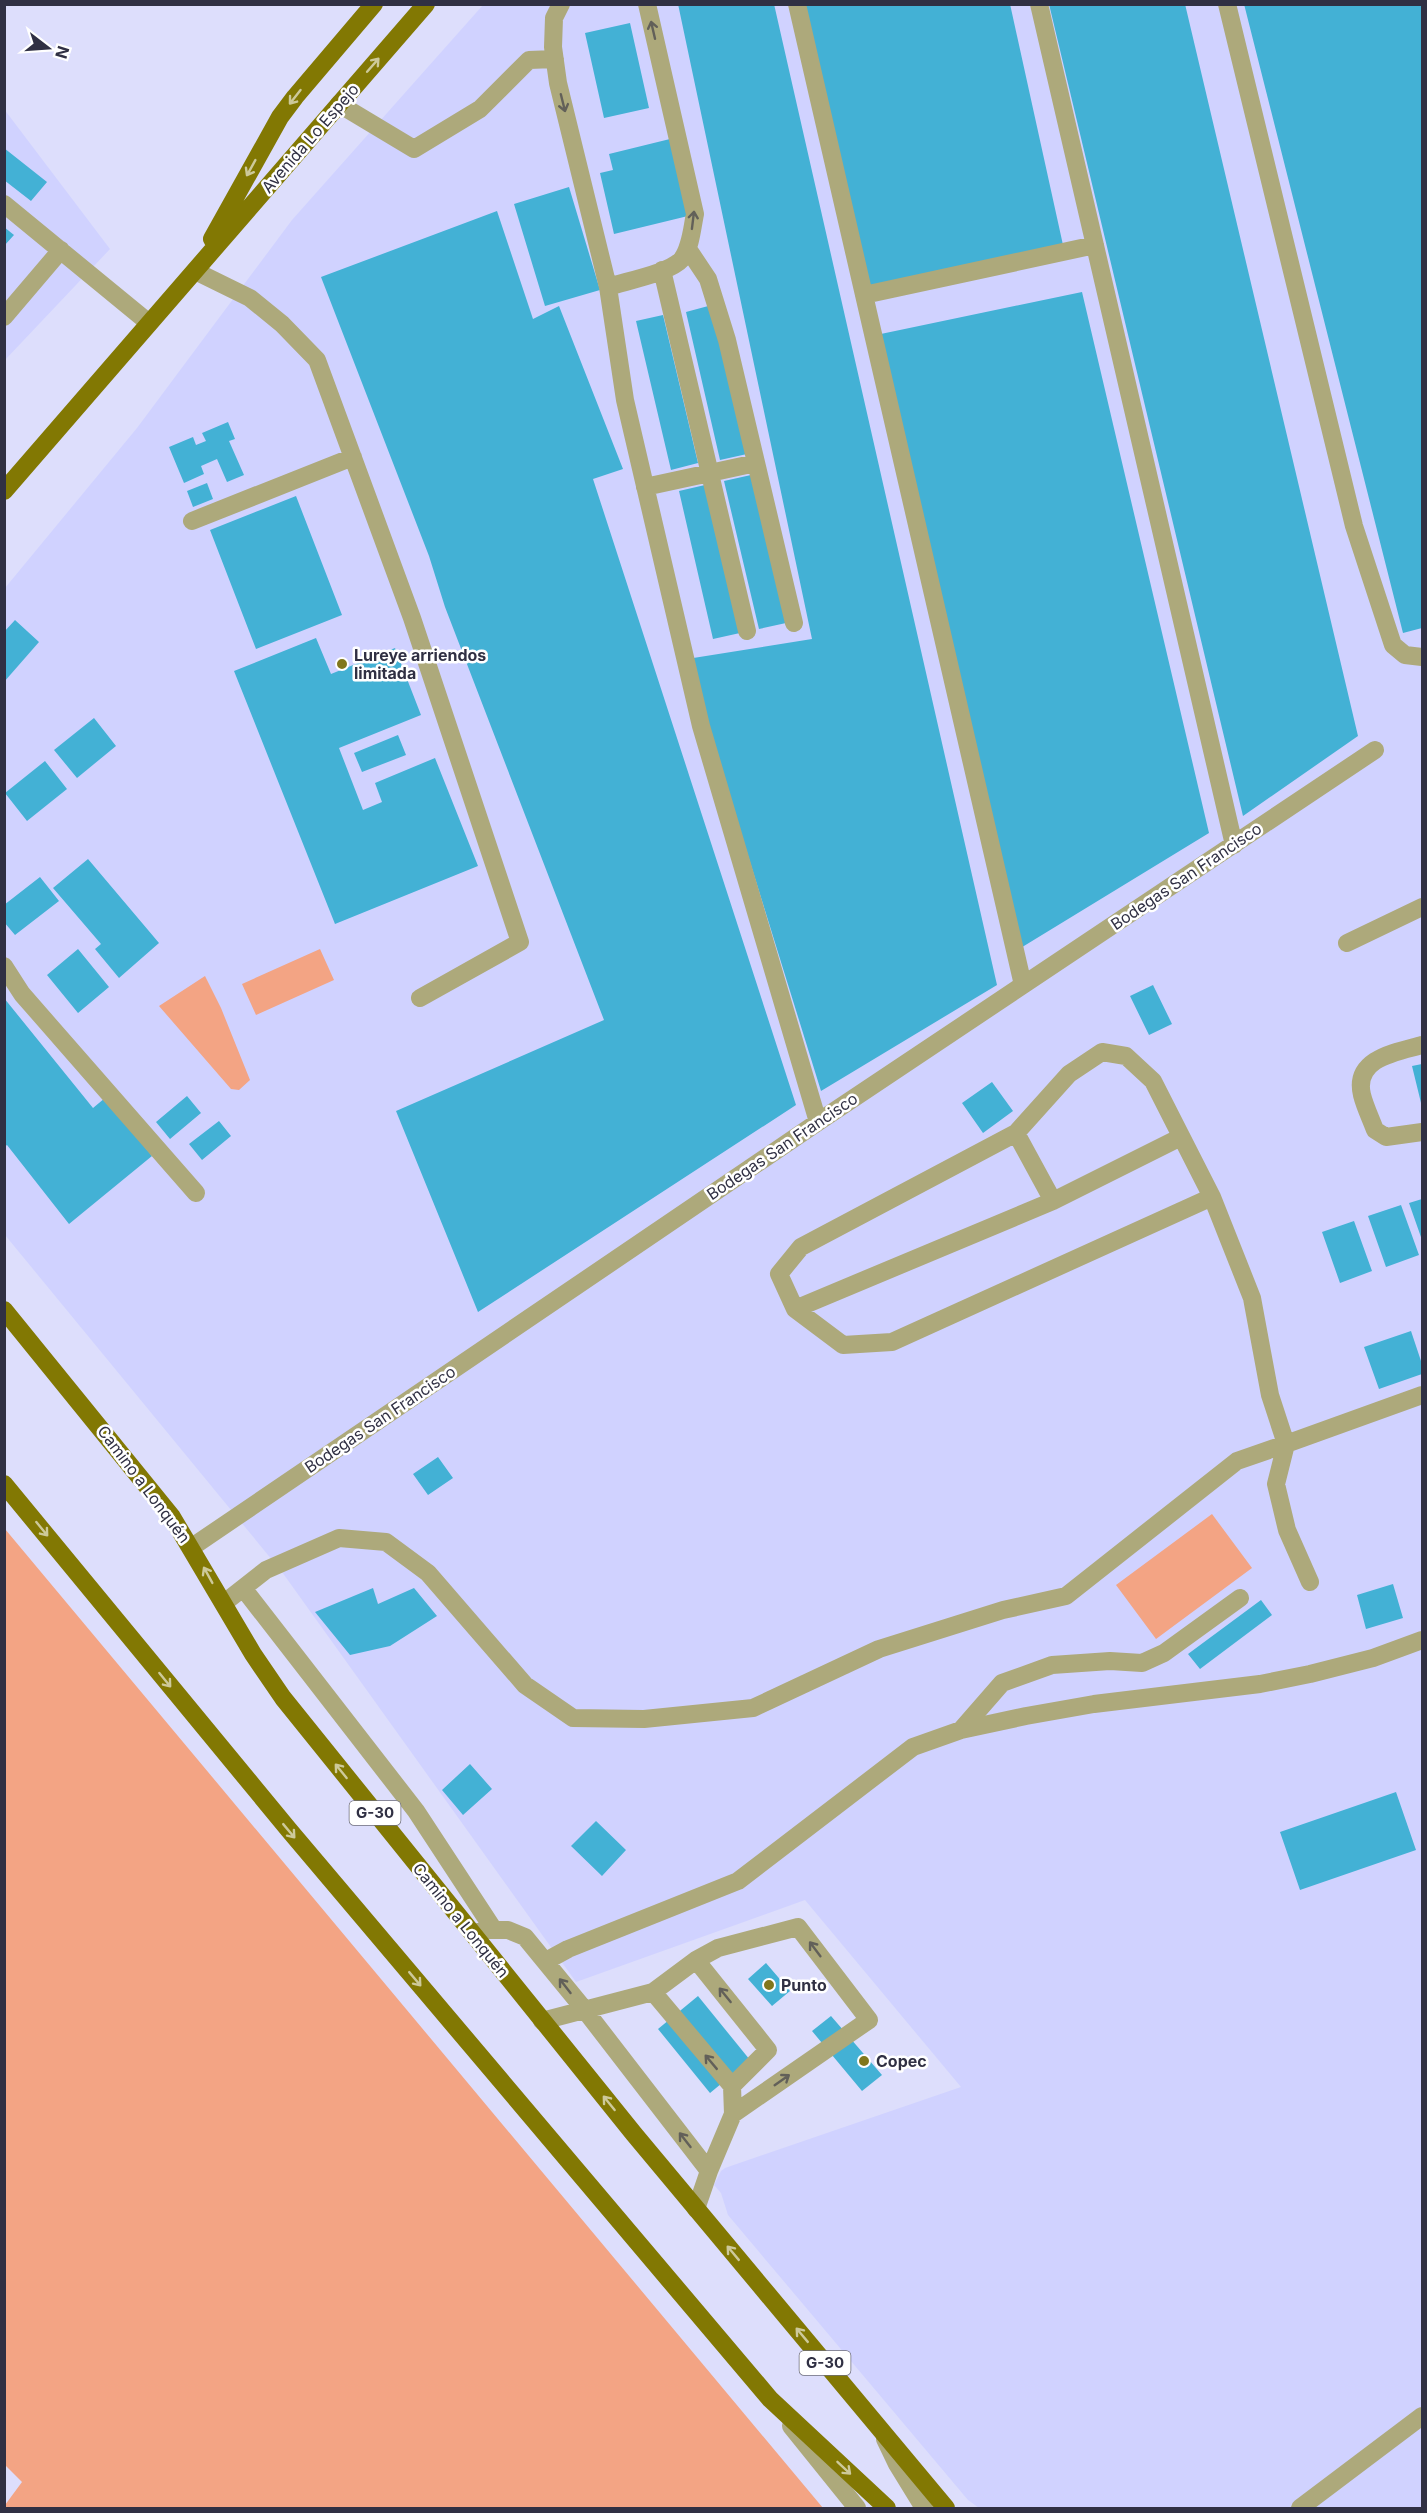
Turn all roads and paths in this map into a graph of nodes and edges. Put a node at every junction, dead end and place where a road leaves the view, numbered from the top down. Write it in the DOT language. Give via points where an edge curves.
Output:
graph roads {
  1 [pos="374,4"];
  2 [pos="426,4"];
  3 [pos="561,4"];
  4 [pos="647,4"];
  5 [pos="797,4"];
  6 [pos="1039,4"];
  7 [pos="1227,4"];
  8 [pos="555,59"];
  9 [pos="339,104"];
  10 [pos="4,204"];
  11 [pos="1095,245"];
  12 [pos="688,249"];
  13 [pos="61,250"];
  14 [pos="662,270"];
  15 [pos="195,271"];
  16 [pos="608,287"];
  17 [pos="864,295"];
  18 [pos="4,317"];
  19 [pos="149,323"];
  20 [pos="353,457"];
  21 [pos="756,463"];
  22 [pos="711,473"];
  23 [pos="645,487"];
  24 [pos="4,491"];
  25 [pos="192,521"];
  26 [pos="794,623"];
  27 [pos="747,631"];
  28 [pos="1422,657"];
  29 [pos="1375,750"];
  30 [pos="1234,845"];
  31 [pos="1422,907"];
  32 [pos="1347,943"];
  33 [pos="4,966"];
  34 [pos="1023,985"];
  35 [pos="420,998"];
  36 [pos="1422,1045"];
  37 [pos="818,1122"];
  38 [pos="1422,1132"];
  39 [pos="1016,1133"];
  40 [pos="1182,1137"];
  41 [pos="196,1193"];
  42 [pos="1212,1197"];
  43 [pos="1053,1201"];
  44 [pos="795,1309"];
  45 [pos="4,1310"];
  46 [pos="1422,1395"];
  47 [pos="1286,1444"];
  48 [pos="4,1484"];
  49 [pos="192,1547"];
  50 [pos="1310,1582"];
  51 [pos="243,1588"];
  52 [pos="1240,1598"];
  53 [pos="224,1603"];
  54 [pos="1422,1640"];
  55 [pos="961,1730"];
  56 [pos="468,1929"];
  57 [pos="494,1930"];
  58 [pos="696,1960"];
  59 [pos="546,1961"];
  60 [pos="652,1992"];
  61 [pos="584,2010"];
  62 [pos="542,2021"];
  63 [pos="732,2086"];
  64 [pos="734,2114"];
  65 [pos="709,2170"];
  66 [pos="696,2209"];
  67 [pos="770,2399"];
  68 [pos="1422,2416"];
  69 [pos="880,2428"];
  70 [pos="857,2508"];
  71 [pos="887,2508"];
  72 [pos="924,2508"];
  73 [pos="945,2508"];
  74 [pos="1300,2508"];
  1 -- 15 [label="main road, Avenida Lo Espejo, one-way" via="280,117"];
  9 -- 2 [label="main road, Avenida Lo Espejo, one-way"];
  3 -- 8 [label="street" via="554,18"];
  12 -- 4 [label="street, one-way" via="695,214"];
  5 -- 17 [label="street"];
  6 -- 11 [label="street"];
  7 -- 28 [label="street" via="1354,525 1393,645 1405,655"];
  8 -- 9 [label="street" via="529,60 480,108 414,149"];
  8 -- 16 [label="street, one-way"];
  9 -- 15 [label="main road, Avenida Lo Espejo"];
  10 -- 13 [label="street"];
  11 -- 17 [label="street"];
  11 -- 30 [label="street"];
  12 -- 14 [label="street" via="682,259"];
  12 -- 21 [label="street" via="708,279 718,310"];
  13 -- 18 [label="street"];
  13 -- 19 [label="street"];
  14 -- 16 [label="street"];
  14 -- 22 [label="street"];
  15 -- 19 [label="main road, Avenida Lo Espejo"];
  15 -- 20 [label="street" via="250,298 317,360"];
  16 -- 23 [label="street" via="625,400"];
  17 -- 34 [label="street"];
  19 -- 24 [label="main road, Avenida Lo Espejo"];
  20 -- 25 [label="street"];
  20 -- 35 [label="street" via="412,618 520,942"];
  21 -- 22 [label="street"];
  21 -- 26 [label="street"];
  22 -- 23 [label="street"];
  22 -- 27 [label="street"];
  23 -- 37 [label="street" via="700,726"];
  29 -- 30 [label="street, Bodegas San Francisco"];
  30 -- 34 [label="street, Bodegas San Francisco"];
  31 -- 32 [label="street"];
  33 -- 41 [label="street" via="22,994"];
  34 -- 37 [label="street, Bodegas San Francisco"];
  36 -- 38 [label="street" via="1383,1056 1367,1066 1361,1093 1375,1130 1386,1137"];
  37 -- 49 [label="street, Bodegas San Francisco"];
  39 -- 40 [label="street" via="1069,1074 1102,1052 1126,1056 1153,1082"];
  39 -- 43 [label="street"];
  39 -- 44 [label="street" via="801,1247 779,1274"];
  40 -- 42 [label="street"];
  40 -- 43 [label="street"];
  42 -- 44 [label="street" via="892,1342 843,1345"];
  42 -- 47 [label="street" via="1252,1298 1270,1395"];
  43 -- 44 [label="street"];
  45 -- 49 [label="main road, Camino a Lonquén / G-30" via="154,1492"];
  46 -- 47 [label="street"];
  47 -- 50 [label="street" via="1276,1484 1287,1530"];
  47 -- 51 [label="street" via="1237,1461 1066,1596 1003,1610 879,1649 753,1708 644,1719 573,1718 525,1685 428,1573 386,1542 339,1538 266,1570"];
  48 -- 67 [label="main road, one-way" via="289,1830"];
  53 -- 49 [label="main road, Camino a Lonquén / G-30, one-way"];
  51 -- 53 [label="street"];
  51 -- 57 [label="street" via="416,1811"];
  52 -- 55 [label="street" via="1164,1653 1142,1664 1110,1661 1052,1665 1002,1683"];
  56 -- 53 [label="main road, Camino a Lonquén / G-30, one-way" via="283,1698"];
  54 -- 55 [label="street" via="1372,1658 1260,1684 1094,1704"];
  55 -- 59 [label="street" via="914,1748 738,1881"];
  56 -- 57 [label="street"];
  56 -- 62 [label="main road, Camino a Lonquén / G-30"];
  57 -- 59 [label="street" via="508,1930 525,1937"];
  58 -- 60 [label="street"];
  63 -- 58 [label="street, one-way" via="768,2050"];
  64 -- 58 [label="street, one-way" via="869,2020 798,1927 718,1948"];
  61 -- 59 [label="street, one-way"];
  60 -- 61 [label="street"];
  63 -- 60 [label="street, one-way"];
  61 -- 62 [label="street"];
  65 -- 61 [label="street, one-way"];
  66 -- 62 [label="main road, Camino a Lonquén / G-30, one-way"];
  63 -- 64 [label="street"];
  64 -- 65 [label="street"];
  65 -- 66 [label="street"];
  69 -- 66 [label="main road, Camino a Lonquén / G-30, one-way"];
  67 -- 70 [label="street"];
  67 -- 71 [label="main road, one-way"];
  68 -- 74 [label="street"];
  69 -- 72 [label="street"];
  69 -- 73 [label="main road, Camino a Lonquén / G-30"];
}
